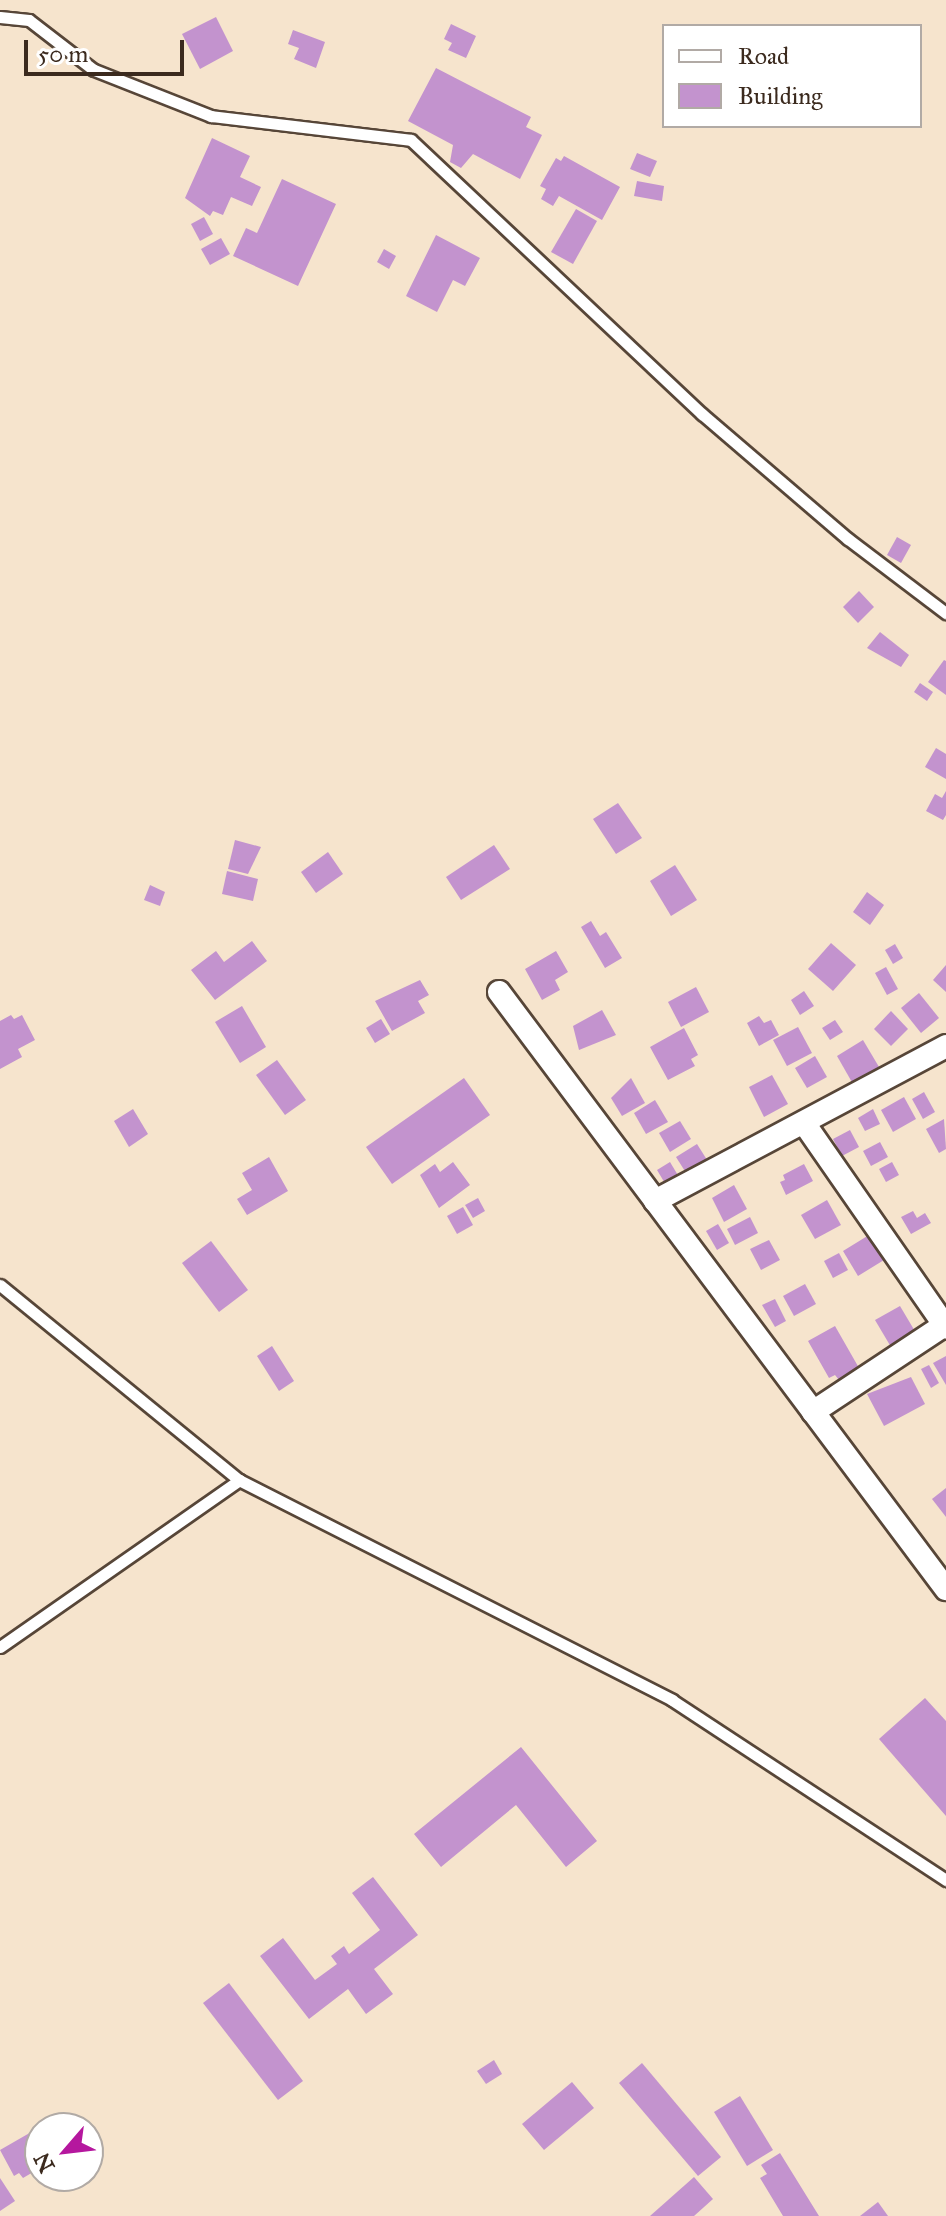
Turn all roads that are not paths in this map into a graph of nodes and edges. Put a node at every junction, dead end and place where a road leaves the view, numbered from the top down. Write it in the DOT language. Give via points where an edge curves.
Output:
graph roads {
  1 [pos="0,17"];
  2 [pos="946,613"];
  3 [pos="499,992"];
  4 [pos="945,1048"];
  5 [pos="804,1123"];
  6 [pos="655,1201"];
  7 [pos="0,1285"];
  8 [pos="945,1325"];
  9 [pos="813,1412"];
  10 [pos="239,1480"];
  11 [pos="945,1586"];
  12 [pos="0,1647"];
  13 [pos="946,1880"];
  1 -- 2 [label="lane" via="29,20 94,70 211,116 411,140 702,414 848,539"];
  3 -- 6 [label="street"];
  4 -- 5 [label="street"];
  5 -- 6 [label="street"];
  5 -- 8 [label="street"];
  6 -- 9 [label="street"];
  7 -- 10 [label="lane"];
  8 -- 9 [label="street"];
  9 -- 11 [label="street"];
  10 -- 12 [label="lane"];
  10 -- 13 [label="lane" via="672,1700"];
}
